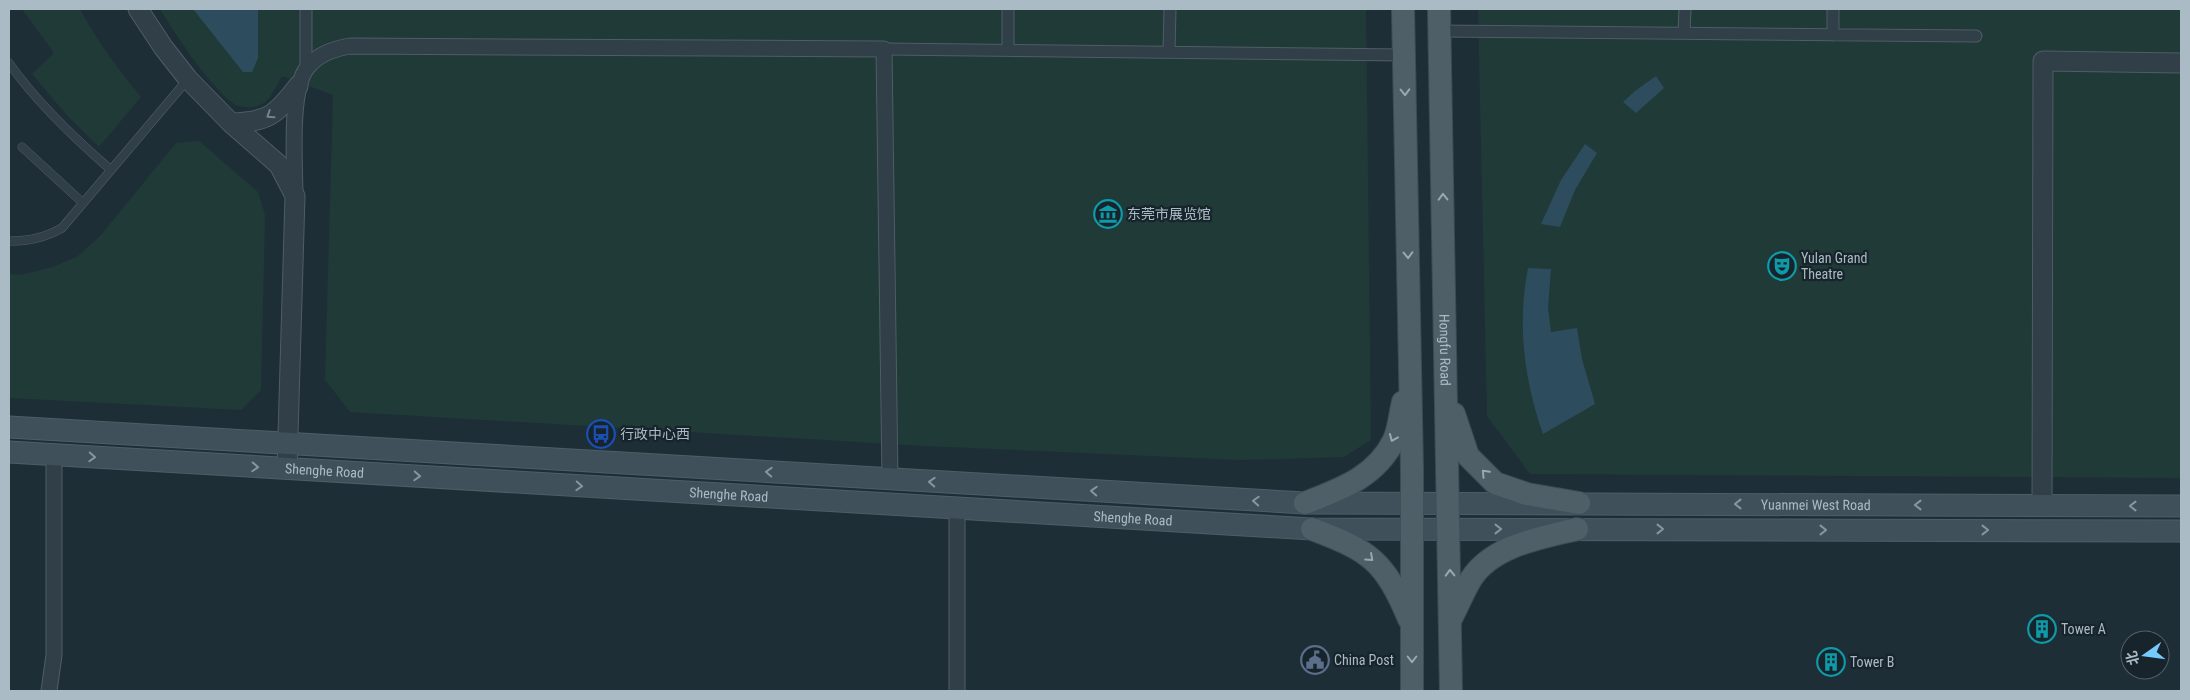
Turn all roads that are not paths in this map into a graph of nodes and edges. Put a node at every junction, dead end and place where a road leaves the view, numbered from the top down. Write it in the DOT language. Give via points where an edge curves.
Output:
graph roads {
  1 [pos="138,9"];
  2 [pos="306,9"];
  3 [pos="1008,9"];
  4 [pos="1170,9"];
  5 [pos="1403,9"];
  6 [pos="1439,9"];
  7 [pos="1685,9"];
  8 [pos="1833,9"];
  9 [pos="1439,31"];
  10 [pos="1684,33"];
  11 [pos="1833,35"];
  12 [pos="1976,36"];
  13 [pos="884,49"];
  14 [pos="1008,50"];
  15 [pos="1169,52"];
  16 [pos="1404,55"];
  17 [pos="9,63"];
  18 [pos="2181,63"];
  19 [pos="302,77"];
  20 [pos="188,79"];
  21 [pos="231,124"];
  22 [pos="22,147"];
  23 [pos="111,170"];
  24 [pos="295,196"];
  25 [pos="83,203"];
  26 [pos="9,241"];
  27 [pos="1446,368"];
  28 [pos="1410,374"];
  29 [pos="9,427"];
  30 [pos="289,444"];
  31 [pos="9,452"];
  32 [pos="54,454"];
  33 [pos="288,468"];
  34 [pos="890,480"];
  35 [pos="1305,503"];
  36 [pos="1412,503"];
  37 [pos="1449,503"];
  38 [pos="1579,504"];
  39 [pos="2042,506"];
  40 [pos="2181,506"];
  41 [pos="957,509"];
  42 [pos="1312,529"];
  43 [pos="1412,529"];
  44 [pos="1449,529"];
  45 [pos="1577,529"];
  46 [pos="2181,531"];
  47 [pos="1450,620"];
  48 [pos="1412,626"];
  49 [pos="50,691"];
  50 [pos="957,691"];
  51 [pos="1412,691"];
  52 [pos="1451,691"];
  1 -- 20 [label="street"];
  2 -- 19 [label="street"];
  3 -- 14 [label="street"];
  4 -- 15 [label="street"];
  5 -- 16 [label="main road"];
  6 -- 9 [label="main road, Hongfu Road"];
  7 -- 10 [label="street"];
  8 -- 11 [label="street"];
  9 -- 10 [label="street"];
  27 -- 9 [label="main road, Hongfu Road, one-way"];
  10 -- 11 [label="street"];
  11 -- 12 [label="street"];
  13 -- 14 [label="street"];
  13 -- 19 [label="street" via="350,46 317,58"];
  13 -- 34 [label="street"];
  14 -- 15 [label="street"];
  15 -- 16 [label="street"];
  16 -- 28 [label="main road, one-way"];
  17 -- 23 [label="lane" via="55,117"];
  18 -- 39 [label="street" via="2043,61"];
  19 -- 21 [label="street, one-way" via="286,102 273,114 260,121"];
  19 -- 24 [label="street" via="296,108"];
  20 -- 21 [label="street"];
  20 -- 23 [label="lane"];
  21 -- 24 [label="street" via="279,165"];
  22 -- 25 [label="lane"];
  23 -- 25 [label="lane"];
  24 -- 30 [label="street"];
  25 -- 26 [label="lane" via="62,228 48,236"];
  27 -- 37 [label="main road, Hongfu Road"];
  38 -- 27 [label="main road, one-way" via="1526,494 1495,483 1468,456 1454,417"];
  28 -- 35 [label="main road, one-way" via="1394,440 1373,470 1349,486"];
  28 -- 36 [label="main road"];
  29 -- 30 [label="main road, Shenghe Road"];
  30 -- 33 [label="street"];
  34 -- 30 [label="main road, Shenghe Road, one-way"];
  31 -- 32 [label="main road, Shenghe Road"];
  32 -- 33 [label="main road, Shenghe Road, one-way"];
  32 -- 49 [label="street" via="54,656"];
  33 -- 41 [label="main road, Shenghe Road, one-way"];
  35 -- 34 [label="main road, Shenghe Road, one-way"];
  35 -- 36 [label="main road, Shenghe Road"];
  36 -- 37 [label="main road, Shenghe Road"];
  36 -- 43 [label="main road"];
  37 -- 38 [label="main road, Yuanmei West Road"];
  37 -- 44 [label="main road, Hongfu Road"];
  39 -- 38 [label="main road, Yuanmei West Road, one-way"];
  40 -- 39 [label="main road, Yuanmei West Road, one-way"];
  41 -- 42 [label="main road, Shenghe Road"];
  41 -- 50 [label="street"];
  42 -- 43 [label="main road, Shenghe Road"];
  42 -- 48 [label="main road, one-way" via="1349,543 1368,555 1388,575"];
  43 -- 44 [label="main road, Shenghe Road"];
  43 -- 48 [label="main road"];
  44 -- 45 [label="main road, Yuanmei West Road, one-way"];
  47 -- 44 [label="main road, Hongfu Road, one-way"];
  45 -- 46 [label="main road, Yuanmei West Road, one-way"];
  45 -- 47 [label="main road" via="1529,540 1489,560 1472,578"];
  47 -- 52 [label="main road, Hongfu Road"];
  48 -- 51 [label="main road, one-way"];
}
